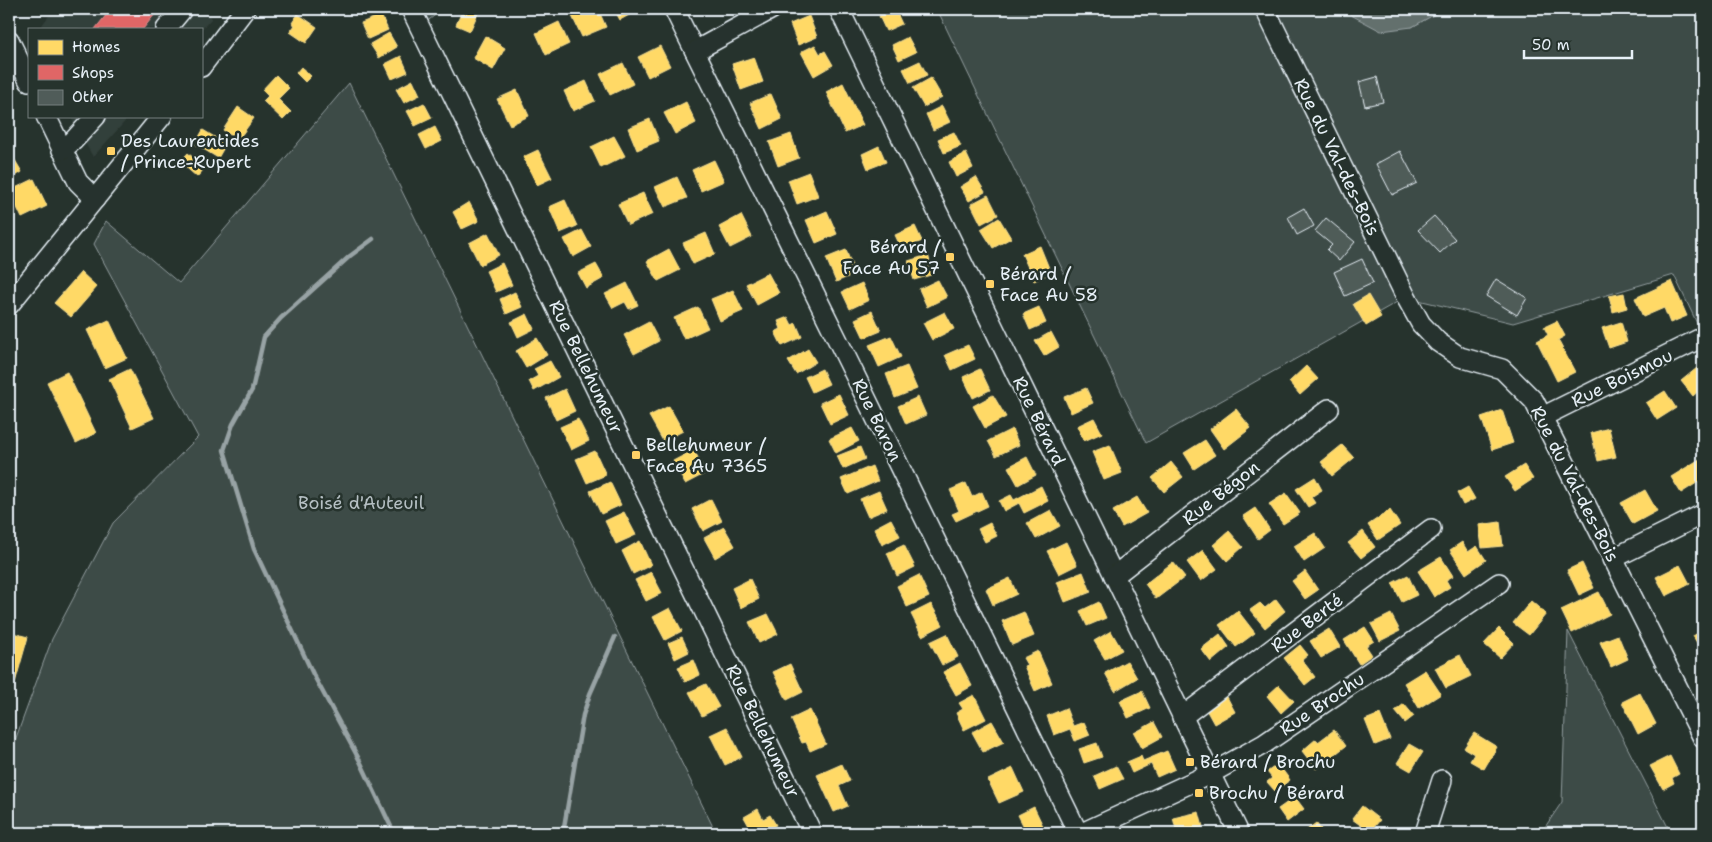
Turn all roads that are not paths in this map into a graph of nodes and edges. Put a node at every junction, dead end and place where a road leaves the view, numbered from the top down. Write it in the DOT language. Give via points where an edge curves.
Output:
graph roads {
  1 [pos="245,9"];
  2 [pos="412,9"];
  3 [pos="674,9"];
  4 [pos="772,9"];
  5 [pos="839,9"];
  6 [pos="1265,9"];
  7 [pos="181,11"];
  8 [pos="167,28"];
  9 [pos="695,51"];
  10 [pos="11,52"];
  11 [pos="202,66"];
  12 [pos="28,79"];
  13 [pos="47,118"];
  14 [pos="94,118"];
  15 [pos="160,118"];
  16 [pos="62,150"];
  17 [pos="95,199"];
  18 [pos="9,305"];
  19 [pos="1702,338"];
  20 [pos="1329,409"];
  21 [pos="1542,417"];
  22 [pos="1703,514"];
  23 [pos="1431,529"];
  24 [pos="1612,559"];
  25 [pos="1114,576"];
  26 [pos="1499,583"];
  27 [pos="1696,705"];
  28 [pos="1182,717"];
  29 [pos="1703,738"];
  30 [pos="1210,774"];
  31 [pos="1442,780"];
  32 [pos="812,833"];
  33 [pos="1080,833"];
  34 [pos="1239,833"];
  35 [pos="1425,833"];
  1 -- 11 [label="street"];
  2 -- 32 [label="street, Rue Bellehumeur"];
  3 -- 9 [label="street, Rue Baron"];
  4 -- 9 [label="street"];
  5 -- 25 [label="street, Rue Bérard"];
  6 -- 21 [label="street, Rue du Val-des-Bois" via="1421,324 1438,342 1460,357 1502,369 1534,401"];
  7 -- 8 [label="street"];
  9 -- 33 [label="street, Rue Baron"];
  10 -- 12 [label="street"];
  13 -- 16 [label="street"];
  14 -- 16 [label="street"];
  15 -- 17 [label="street"];
  16 -- 17 [label="street" via="78,182"];
  17 -- 18 [label="street"];
  19 -- 21 [label="street, Rue Boismou"];
  20 -- 25 [label="street, Rue Bégon"];
  21 -- 24 [label="street, Rue du Val-des-Bois"];
  22 -- 24 [label="street"];
  23 -- 28 [label="street, Rue Berté"];
  24 -- 27 [label="street, Rue du Val-des-Bois"];
  25 -- 28 [label="street, Rue Bérard"];
  26 -- 30 [label="street, Rue Brochu" via="1264,744"];
  27 -- 29 [label="street, Rue du Val-des-Bois"];
  28 -- 30 [label="street, Rue Bérard"];
  30 -- 33 [label="street, Rue Brochu"];
  30 -- 34 [label="street, Rue Bérard"];
  31 -- 35 [label="street"];
}
